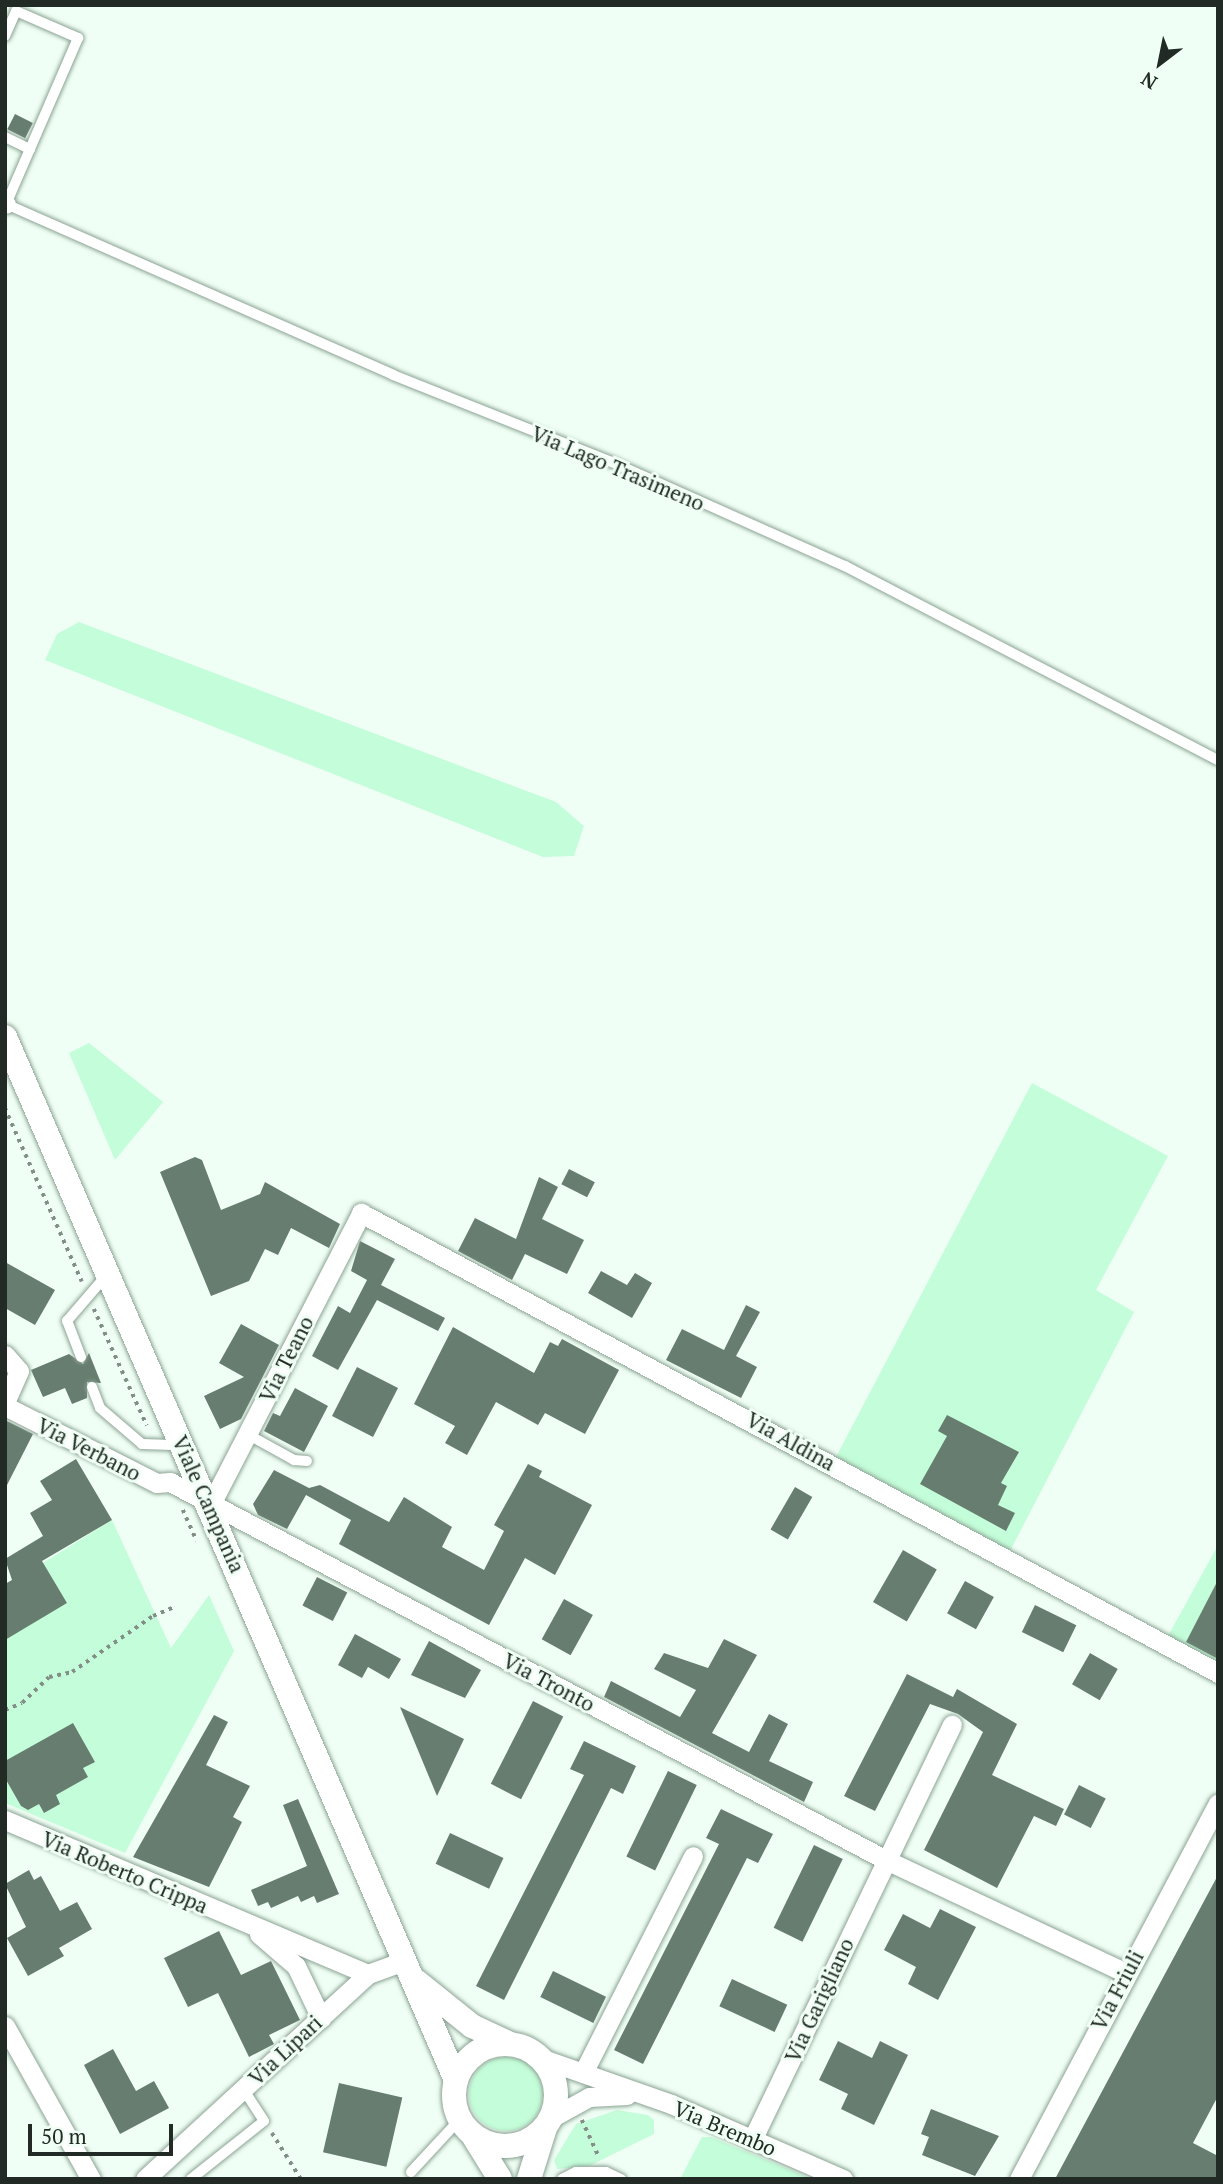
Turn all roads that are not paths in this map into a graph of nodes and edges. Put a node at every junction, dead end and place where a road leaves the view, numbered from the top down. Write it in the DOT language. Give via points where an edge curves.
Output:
graph roads {
  1 [pos="5,36"];
  2 [pos="5,137"];
  3 [pos="30,149"];
  4 [pos="6,203"];
  5 [pos="1218,760"];
  6 [pos="5,1037"];
  7 [pos="361,1213"];
  8 [pos="108,1274"];
  9 [pos="5,1355"];
  10 [pos="80,1357"];
  11 [pos="92,1387"];
  12 [pos="5,1404"];
  13 [pos="247,1434"];
  14 [pos="183,1445"];
  15 [pos="307,1461"];
  16 [pos="210,1506"];
  17 [pos="1218,1673"];
  18 [pos="952,1725"];
  19 [pos="1218,1803"];
  20 [pos="5,1821"];
  21 [pos="693,1856"];
  22 [pos="886,1860"];
  23 [pos="244,1923"];
  24 [pos="404,1968"];
  25 [pos="1126,1973"];
  26 [pos="368,1974"];
  27 [pos="321,2018"];
  28 [pos="5,2026"];
  29 [pos="511,2045"];
  30 [pos="540,2058"];
  31 [pos="583,2073"];
  32 [pos="456,2080"];
  33 [pos="243,2089"];
  34 [pos="646,2096"];
  35 [pos="557,2123"];
  36 [pos="464,2125"];
  37 [pos="752,2140"];
  38 [pos="411,2172"];
  39 [pos="91,2179"];
  40 [pos="145,2179"];
  41 [pos="191,2179"];
  42 [pos="500,2179"];
  43 [pos="529,2179"];
  44 [pos="562,2179"];
  45 [pos="621,2179"];
  46 [pos="843,2179"];
  47 [pos="1019,2179"];
  1 -- 3 [label="lane" via="16,11 78,38"];
  2 -- 3 [label="lane"];
  3 -- 4 [label="lane"];
  4 -- 5 [label="lane, Via Lago Trasimeno" via="393,376 612,463 845,566"];
  6 -- 8 [label="street, Viale Campania"];
  7 -- 13 [label="street, Via Teano"];
  7 -- 17 [label="street, Via Aldina"];
  8 -- 10 [label="lane" via="67,1321"];
  8 -- 14 [label="street, Viale Campania"];
  9 -- 12 [label="street, Via Verbano" via="19,1371"];
  11 -- 14 [label="lane" via="100,1408 142,1444"];
  12 -- 16 [label="street, Via Verbano" via="157,1483 170,1482"];
  13 -- 15 [label="lane" via="294,1460"];
  13 -- 16 [label="street, Via Teano"];
  14 -- 16 [label="street, Viale Campania"];
  16 -- 22 [label="street, Via Tronto"];
  16 -- 24 [label="street, Viale Campania"];
  18 -- 22 [label="street"];
  19 -- 25 [label="street, Via Friuli"];
  20 -- 23 [label="street, Via Roberto Crippa"];
  21 -- 31 [label="street"];
  22 -- 25 [label="street, Via Tronto"];
  22 -- 37 [label="street, Via Garigliano"];
  23 -- 26 [label="street, Via Roberto Crippa"];
  23 -- 27 [label="street, Via Roberto Crippa" via="296,1966"];
  24 -- 26 [label="street, Via Lipari"];
  24 -- 29 [label="street, Viale Campania" via="472,2026"];
  24 -- 32 [label="street, Viale Campania"];
  25 -- 47 [label="street, Via Friuli"];
  26 -- 27 [label="street, Via Lipari"];
  27 -- 33 [label="street, Via Lipari"];
  28 -- 39 [label="street"];
  29 -- 30 [label="street"];
  29 -- 32 [label="street" via="477,2053"];
  30 -- 31 [label="street, Via Brembo"];
  30 -- 35 [label="street" via="555,2084"];
  31 -- 34 [label="street, Via Brembo"];
  32 -- 36 [label="street"];
  33 -- 40 [label="street, Via Lipari"];
  33 -- 41 [label="lane" via="264,2121"];
  34 -- 35 [label="street, Via Brembo" via="589,2097"];
  34 -- 37 [label="street, Via Brembo"];
  35 -- 36 [label="street" via="527,2142 506,2147"];
  35 -- 43 [label="street"];
  36 -- 38 [label="lane"];
  36 -- 42 [label="street"];
  37 -- 46 [label="street, Via Brembo"];
  44 -- 45 [label="lane" via="576,2172 606,2172"];
}
